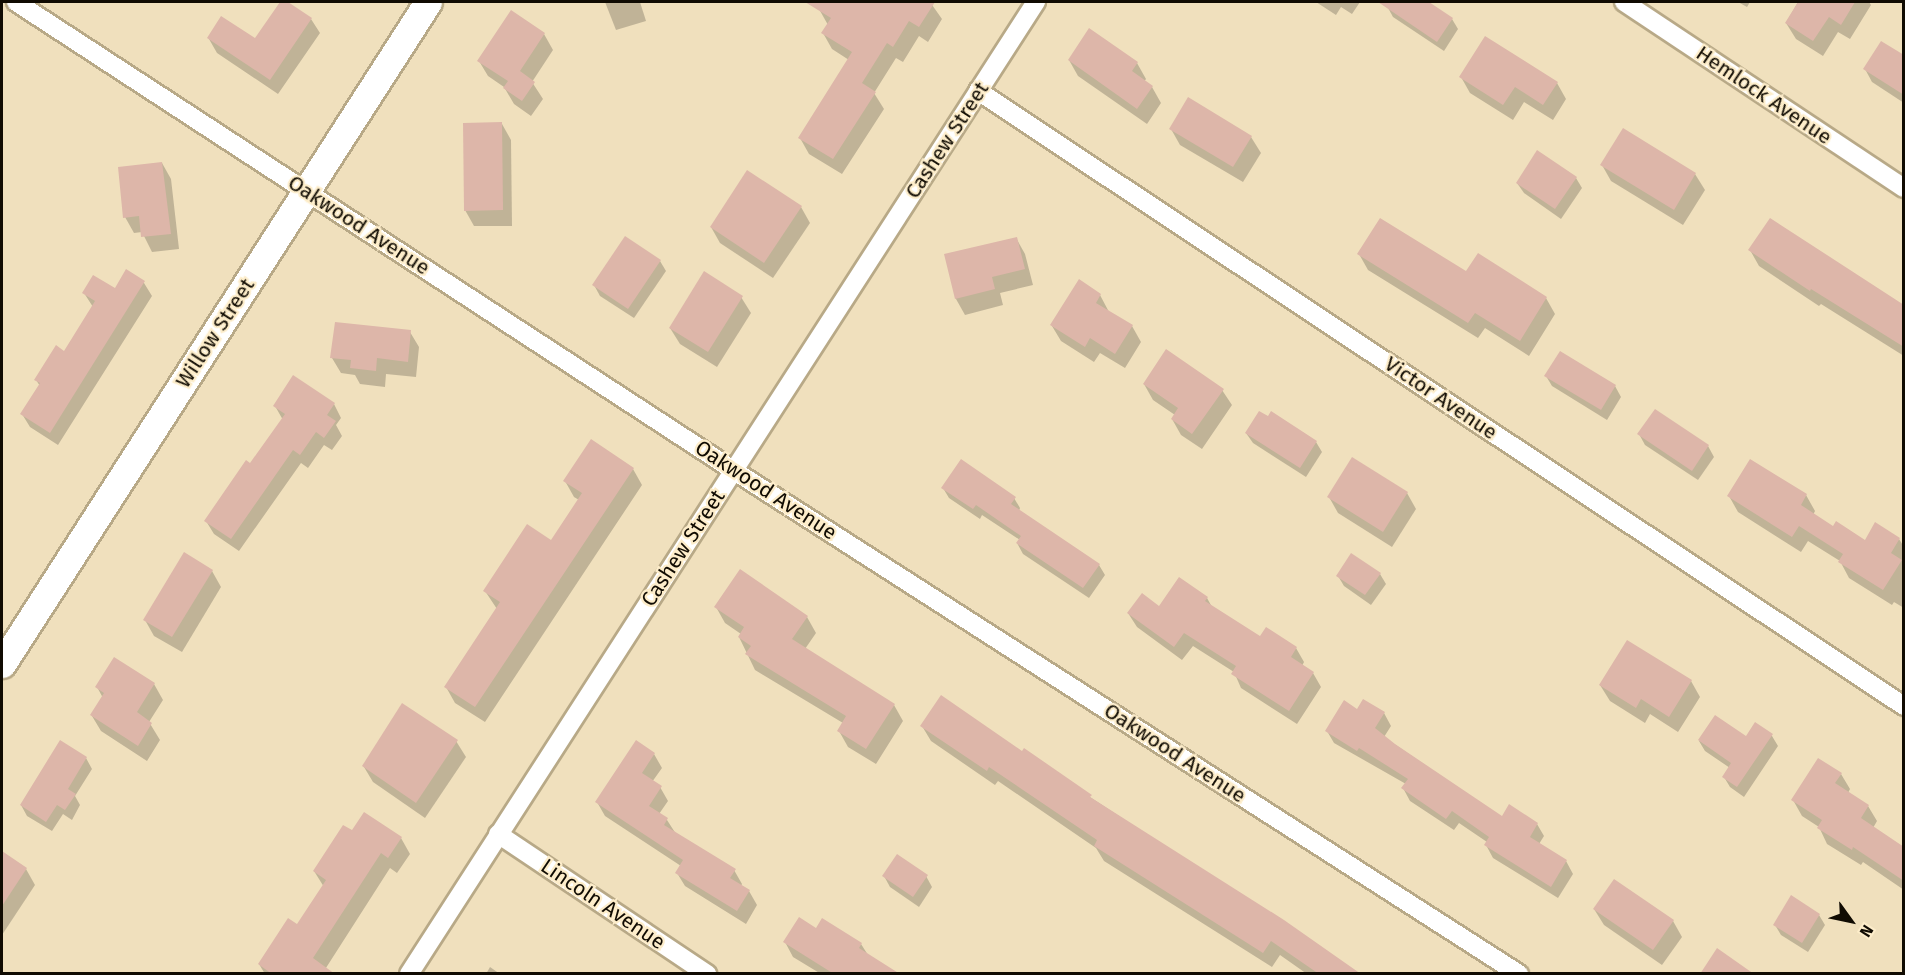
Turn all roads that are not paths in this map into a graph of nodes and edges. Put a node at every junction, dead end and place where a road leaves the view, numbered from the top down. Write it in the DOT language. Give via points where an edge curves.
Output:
graph roads {
  1 [pos="16,2"];
  2 [pos="428,2"];
  3 [pos="1036,2"];
  4 [pos="1624,2"];
  5 [pos="978,91"];
  6 [pos="1904,188"];
  7 [pos="306,190"];
  8 [pos="733,470"];
  9 [pos="2,664"];
  10 [pos="1904,706"];
  11 [pos="498,834"];
  12 [pos="409,974"];
  13 [pos="707,974"];
  14 [pos="1519,974"];
  1 -- 7 [label="street, Oakwood Avenue"];
  2 -- 7 [label="street, Willow Street"];
  3 -- 5 [label="street, Cashew Street"];
  4 -- 6 [label="street, Hemlock Avenue"];
  5 -- 8 [label="street, Cashew Street"];
  5 -- 10 [label="street, Victor Avenue"];
  7 -- 8 [label="street, Oakwood Avenue"];
  7 -- 9 [label="street, Willow Street"];
  8 -- 11 [label="street, Cashew Street"];
  8 -- 14 [label="street, Oakwood Avenue"];
  11 -- 12 [label="street, Cashew Street"];
  11 -- 13 [label="street, Lincoln Avenue"];
}
